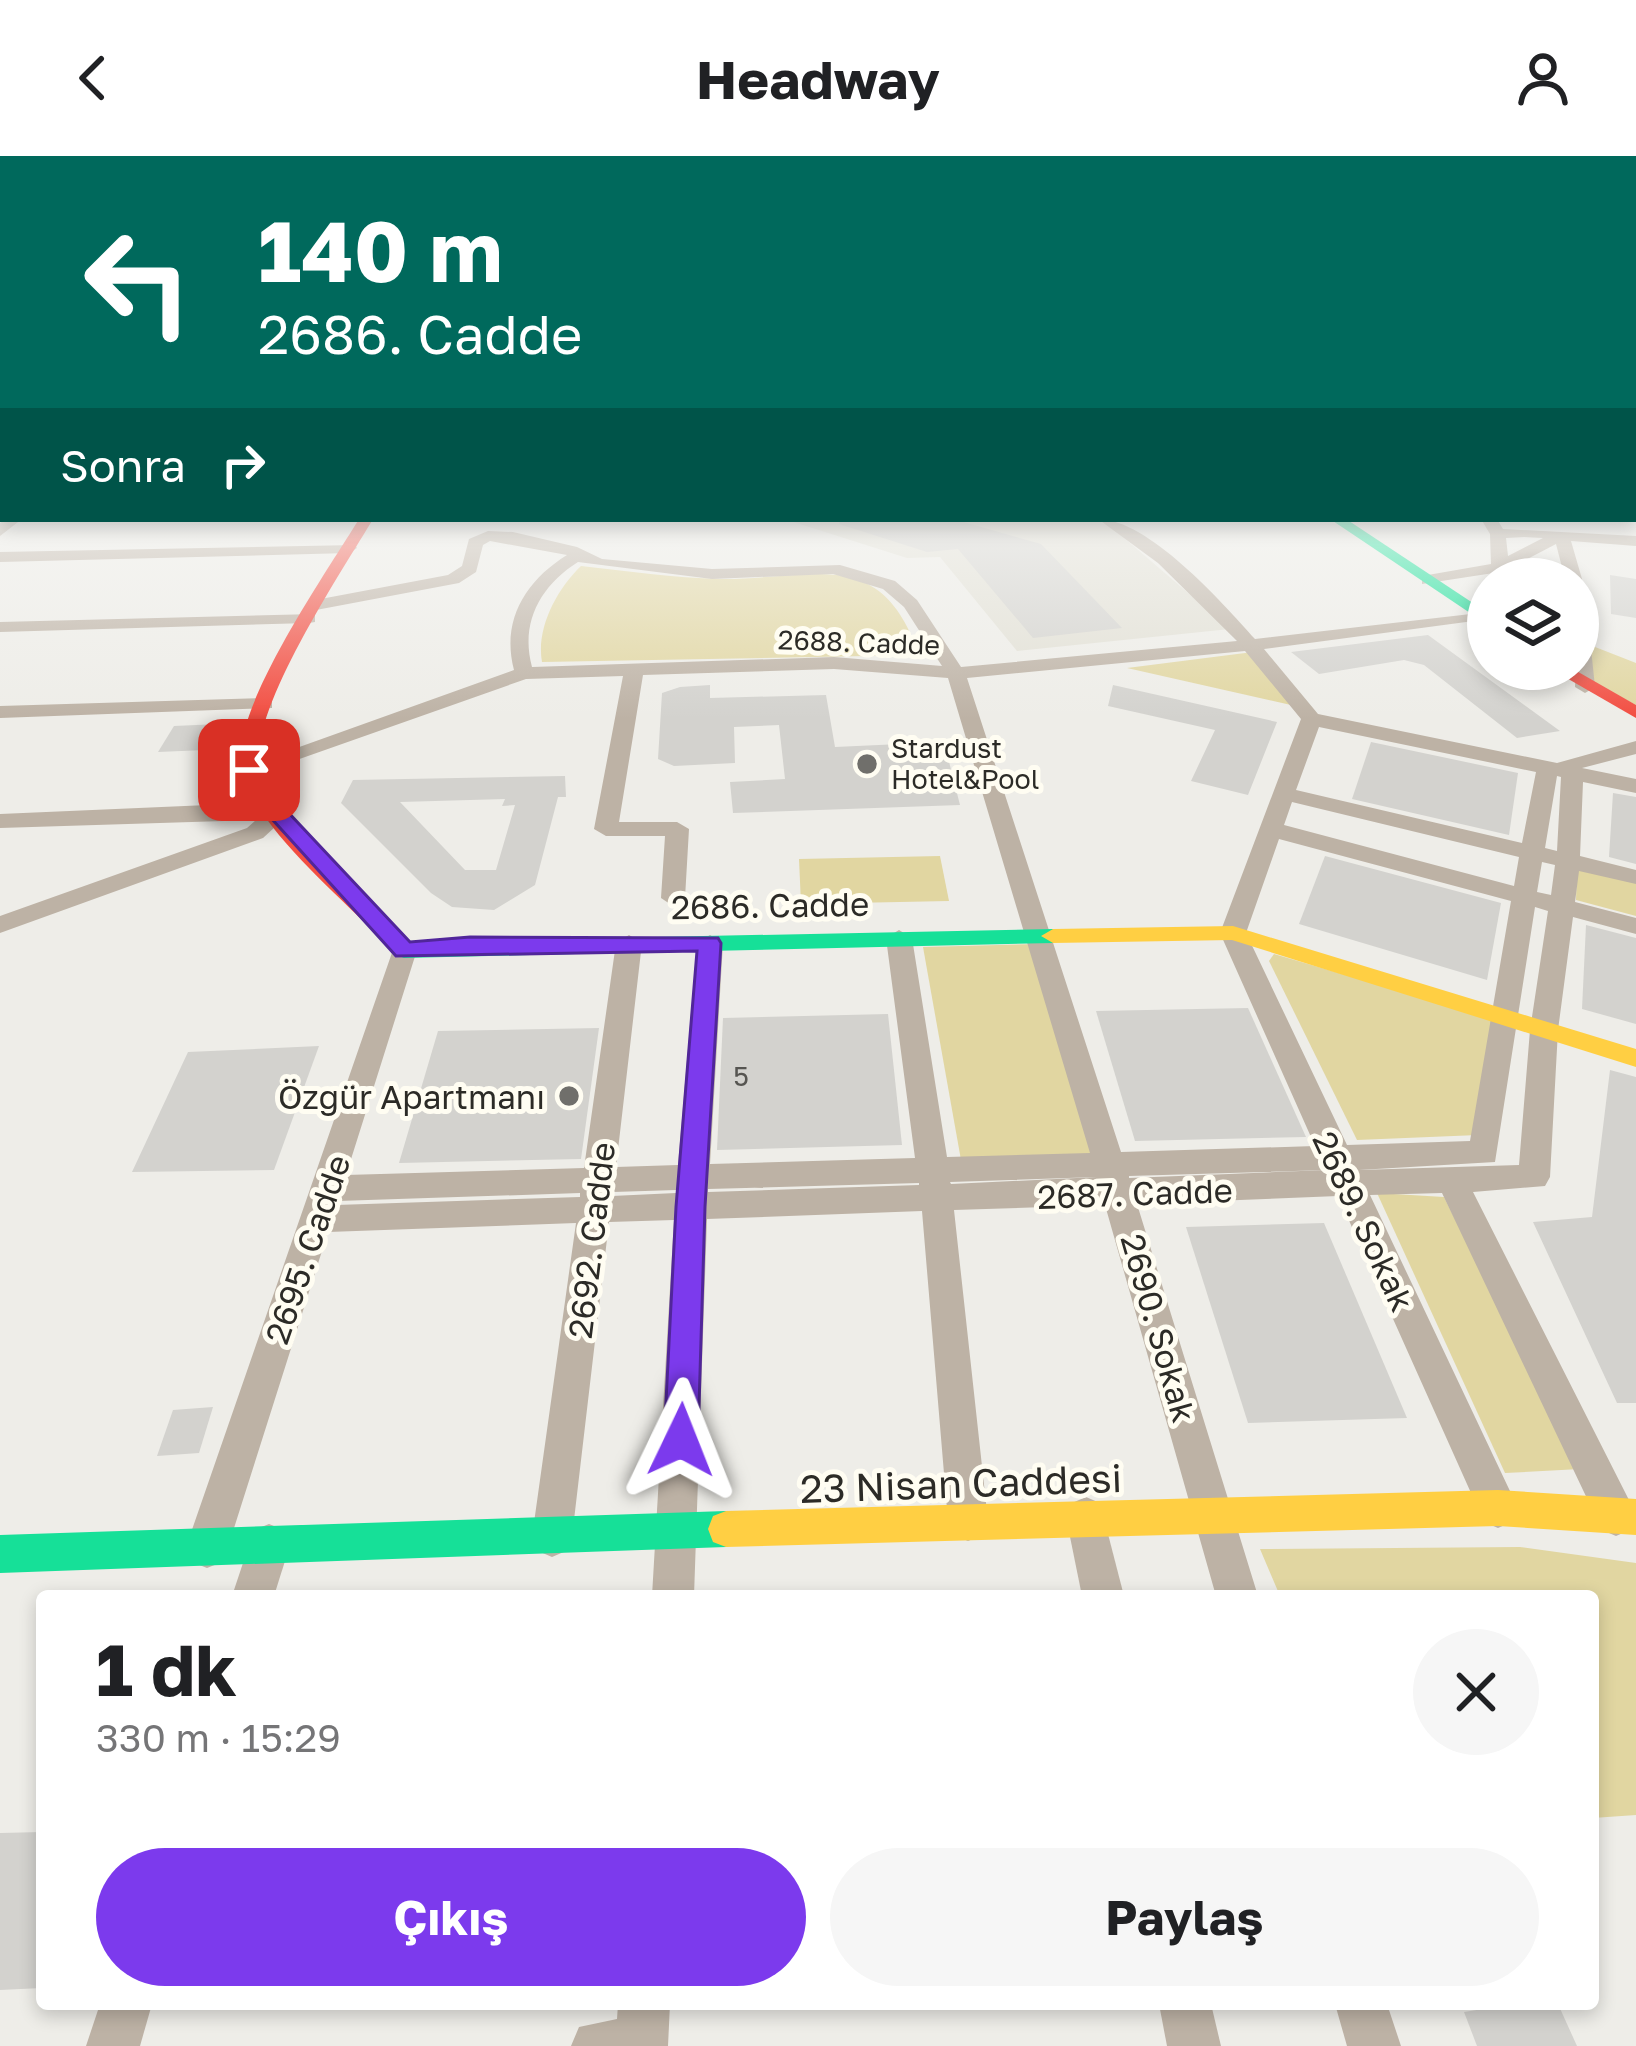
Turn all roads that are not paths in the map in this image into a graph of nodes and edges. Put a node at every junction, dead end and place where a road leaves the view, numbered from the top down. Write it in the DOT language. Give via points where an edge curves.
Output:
graph roads {
  1 [pos="353,543"];
  2 [pos="476,543"];
  3 [pos="535,543"];
  4 [pos="1144,543"];
  5 [pos="1373,543"];
  6 [pos="1545,543"];
  7 [pos="350,548"];
  8 [pos="578,555"];
  9 [pos="0,557"];
  10 [pos="1517,558"];
  11 [pos="1467,573"];
  12 [pos="1428,580"];
  13 [pos="1467,606"];
  14 [pos="312,612"];
  15 [pos="1467,619"];
  16 [pos="0,627"];
  17 [pos="1251,645"];
  18 [pos="634,671"];
  19 [pos="524,673"];
  20 [pos="956,673"];
  21 [pos="1591,690"];
  22 [pos="265,704"];
  23 [pos="0,712"];
  24 [pos="1627,712"];
  25 [pos="1312,719"];
  26 [pos="1636,747"];
  27 [pos="1568,768"];
  28 [pos="249,770"];
  29 [pos="1636,786"];
  30 [pos="1286,794"];
  31 [pos="278,814"];
  32 [pos="0,821"];
  33 [pos="1274,830"];
  34 [pos="1533,851"];
  35 [pos="1568,860"];
  36 [pos="1636,877"];
  37 [pos="1526,896"];
  38 [pos="673,898"];
  39 [pos="1562,906"];
  40 [pos="0,910"];
  41 [pos="0,925"];
  42 [pos="1636,926"];
  43 [pos="1233,933"];
  44 [pos="1042,935"];
  45 [pos="899,938"];
  46 [pos="710,943"];
  47 [pos="629,944"];
  48 [pos="404,950"];
  49 [pos="1502,1015"];
  50 [pos="1544,1030"];
  51 [pos="1636,1058"];
  52 [pos="1342,1173"];
  53 [pos="1117,1177"];
  54 [pos="1452,1181"];
  55 [pos="935,1183"];
  56 [pos="692,1191"];
  57 [pos="597,1194"];
  58 [pos="322,1203"];
  59 [pos="1498,1508"];
  60 [pos="1212,1514"];
  61 [pos="1087,1517"];
  62 [pos="1626,1517"];
  63 [pos="968,1521"];
  64 [pos="677,1534"];
  65 [pos="552,1537"];
  66 [pos="269,1545"];
  67 [pos="207,1547"];
  68 [pos="0,1554"];
  69 [pos="256,1590"];
  70 [pos="673,1590"];
  71 [pos="1101,1590"];
  72 [pos="1235,1590"];
  73 [pos="124,2010"];
  74 [pos="644,2010"];
  75 [pos="1187,2010"];
  76 [pos="1363,2010"];
  77 [pos="113,2046"];
  78 [pos="598,2046"];
  79 [pos="641,2046"];
  80 [pos="1194,2046"];
  81 [pos="1374,2046"];
  1 -- 7 [label="street"];
  2 -- 14 [label="street, 2690. Sokak" via="470,568 453,579"];
  3 -- 8 [label="street, 2690. Sokak"];
  4 -- 17 [label="street"];
  5 -- 12 [label="street"];
  6 -- 10 [label="street"];
  7 -- 9 [label="street"];
  7 -- 14 [label="street"];
  8 -- 19 [label="street" via="525,605 517,631"];
  8 -- 20 [label="street, 2690. Sokak" via="712,574 800,567 859,573 911,604"];
  11 -- 12 [label="street"];
  12 -- 13 [label="street"];
  14 -- 16 [label="street"];
  14 -- 22 [label="street"];
  15 -- 17 [label="street, 2688. Cadde"];
  17 -- 20 [label="street, 2688. Cadde"];
  17 -- 25 [label="street"];
  18 -- 19 [label="street, 2688. Cadde"];
  18 -- 20 [label="street, 2688. Cadde" via="834,663"];
  18 -- 38 [label="street" via="606,829 677,829"];
  19 -- 28 [label="street, 2688. Cadde"];
  20 -- 44 [label="street, 2690. Sokak"];
  21 -- 24 [label="street"];
  22 -- 23 [label="street"];
  22 -- 28 [label="street" via="249,741"];
  25 -- 27 [label="street"];
  25 -- 30 [label="street"];
  26 -- 27 [label="street"];
  27 -- 29 [label="street"];
  27 -- 34 [label="street, 2687. Cadde"];
  27 -- 35 [label="street, 2687. Cadde"];
  28 -- 31 [label="street"];
  30 -- 33 [label="street"];
  30 -- 34 [label="street"];
  31 -- 32 [label="street"];
  31 -- 40 [label="street" via="244,819"];
  31 -- 41 [label="street" via="255,832"];
  31 -- 48 [label="street"];
  33 -- 37 [label="street"];
  33 -- 43 [label="street"];
  34 -- 35 [label="street"];
  34 -- 37 [label="street, 2687. Cadde"];
  35 -- 36 [label="street"];
  35 -- 39 [label="street, 2687. Cadde"];
  37 -- 39 [label="street"];
  37 -- 49 [label="street, 2687. Cadde"];
  39 -- 42 [label="street"];
  39 -- 50 [label="street, 2687. Cadde"];
  43 -- 44 [label="street, 2686. Cadde"];
  43 -- 49 [label="street, 2686. Cadde"];
  43 -- 52 [label="street, 2689. Sokak"];
  44 -- 45 [label="street, 2686. Cadde"];
  44 -- 53 [label="street, 2690. Sokak"];
  45 -- 46 [label="street, 2686. Cadde"];
  45 -- 55 [label="street"];
  46 -- 47 [label="street, 2686. Cadde"];
  46 -- 56 [label="street"];
  47 -- 48 [label="street, 2686. Cadde"];
  47 -- 57 [label="street, 2692. Cadde"];
  48 -- 58 [label="street, 2695. Cadde"];
  49 -- 50 [label="street, 2686. Cadde"];
  49 -- 52 [label="street, 2687. Cadde" via="1484,1153"];
  50 -- 51 [label="street, 2686. Cadde"];
  50 -- 54 [label="street, 2687. Cadde" via="1534,1178"];
  52 -- 53 [label="street, 2687. Cadde"];
  52 -- 54 [label="street, 2687. Cadde"];
  52 -- 59 [label="street, 2689. Sokak"];
  53 -- 55 [label="street, 2687. Cadde"];
  53 -- 60 [label="street, 2690. Sokak"];
  54 -- 62 [label="street"];
  55 -- 56 [label="street, 2687. Cadde"];
  55 -- 63 [label="street"];
  56 -- 57 [label="street, 2687. Cadde"];
  56 -- 64 [label="street"];
  57 -- 58 [label="street, 2687. Cadde"];
  57 -- 65 [label="street, 2692. Cadde"];
  58 -- 67 [label="street, 2695. Cadde"];
  59 -- 60 [label="street, 23 Nisan Caddesi"];
  59 -- 62 [label="street, 23 Nisan Caddesi"];
  60 -- 61 [label="street, 23 Nisan Caddesi"];
  60 -- 72 [label="street, 2690. Sokak"];
  61 -- 63 [label="street, 23 Nisan Caddesi"];
  61 -- 71 [label="street"];
  63 -- 64 [label="street, 23 Nisan Caddesi"];
  64 -- 65 [label="street, 23 Nisan Caddesi"];
  64 -- 70 [label="street"];
  65 -- 66 [label="street, 23 Nisan Caddesi"];
  66 -- 67 [label="street, 23 Nisan Caddesi"];
  66 -- 69 [label="street"];
  67 -- 68 [label="street, 23 Nisan Caddesi"];
  73 -- 77 [label="street"];
  74 -- 79 [label="street"];
  75 -- 80 [label="street"];
  76 -- 81 [label="street"];
  78 -- 79 [label="street"];
}
